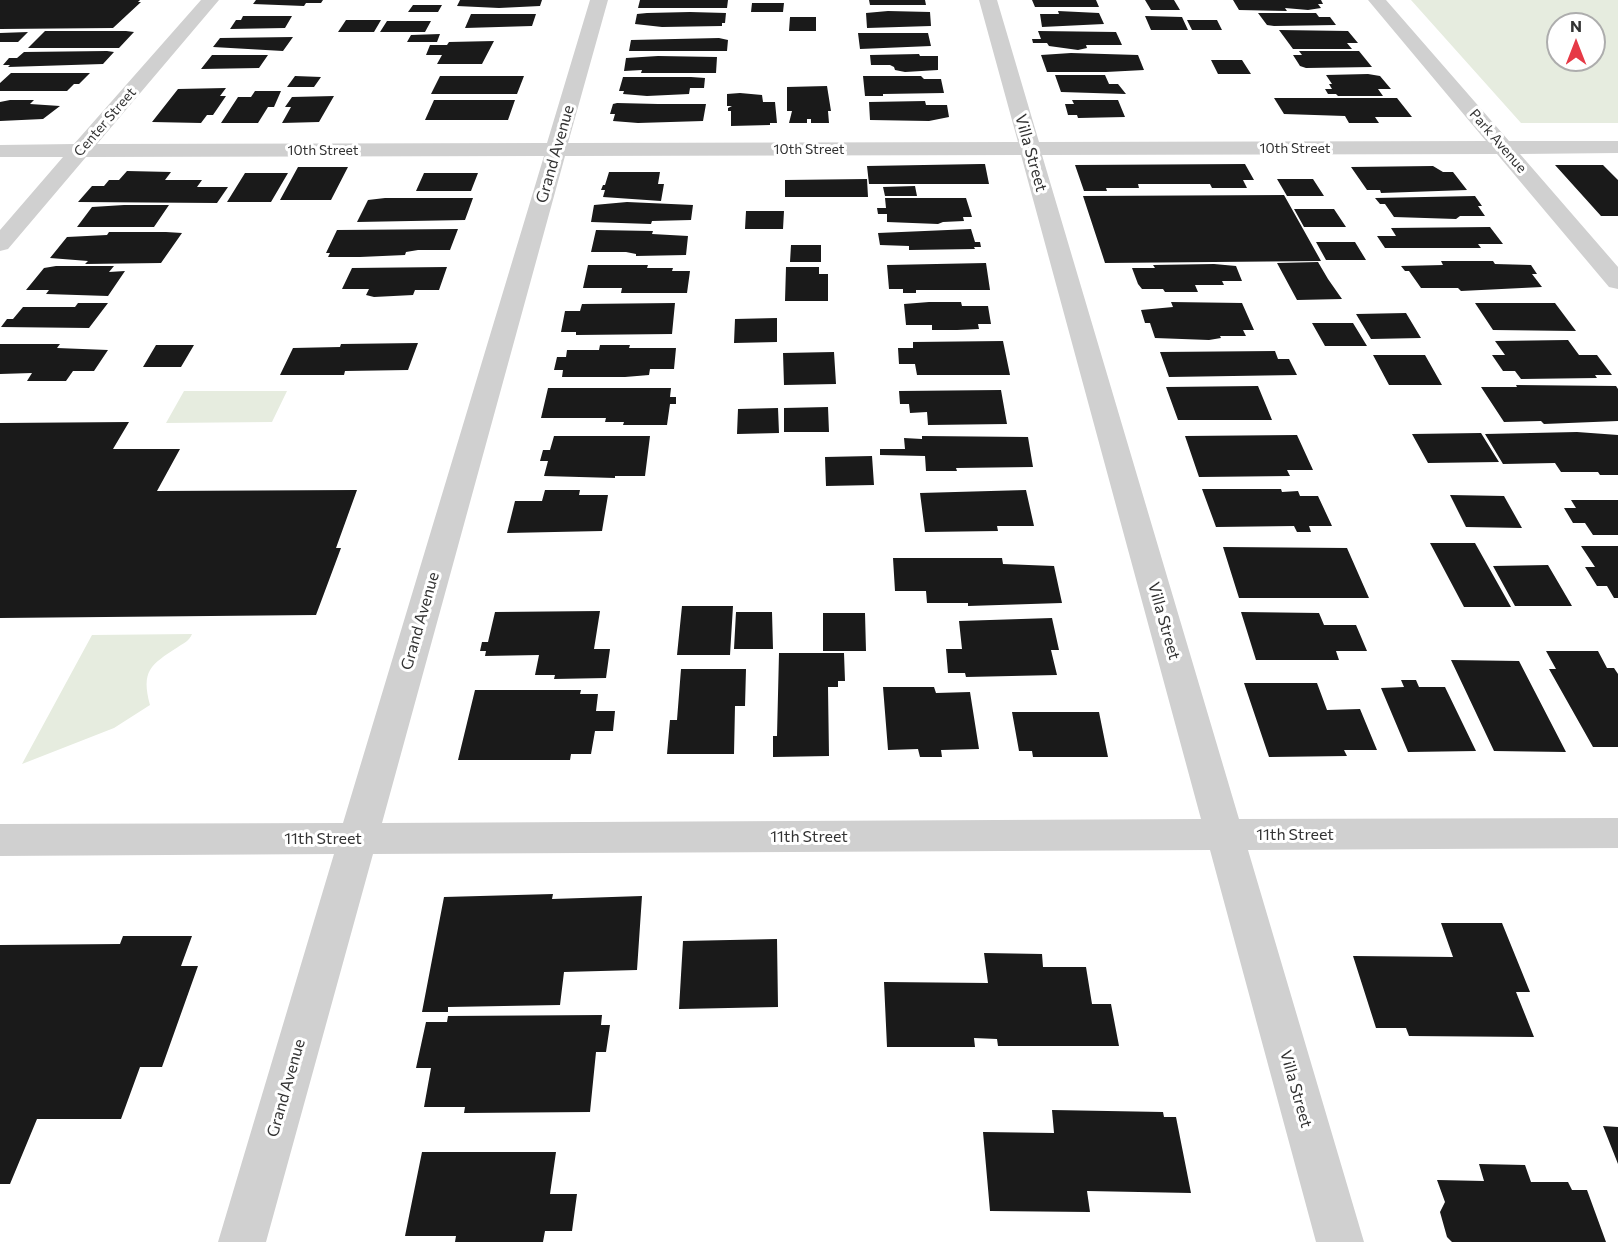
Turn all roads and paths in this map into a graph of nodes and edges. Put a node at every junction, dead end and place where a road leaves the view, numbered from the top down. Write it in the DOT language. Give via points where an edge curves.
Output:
graph roads {
  1 [pos="210,0"];
  2 [pos="599,0"];
  3 [pos="988,0"];
  4 [pos="1377,0"];
  5 [pos="1618,147"];
  6 [pos="1503,148"];
  7 [pos="1030,149"];
  8 [pos="556,150"];
  9 [pos="0,151"];
  10 [pos="80,151"];
  11 [pos="0,244"];
  12 [pos="1618,282"];
  13 [pos="1618,833"];
  14 [pos="1224,835"];
  15 [pos="357,839"];
  16 [pos="0,840"];
  17 [pos="242,1242"];
  18 [pos="1340,1242"];
  1 -- 10 [label="street, Center Street"];
  2 -- 8 [label="street, Grand Avenue"];
  3 -- 7 [label="street, Villa Street"];
  4 -- 6 [label="street, Park Avenue"];
  5 -- 6 [label="street, 10th Street"];
  6 -- 7 [label="street, 10th Street"];
  6 -- 12 [label="street, Park Avenue"];
  7 -- 8 [label="street, 10th Street"];
  7 -- 14 [label="street, Villa Street"];
  8 -- 10 [label="street, 10th Street"];
  8 -- 15 [label="street, Grand Avenue"];
  9 -- 10 [label="street, 10th Street"];
  10 -- 11 [label="street, Center Street"];
  13 -- 14 [label="street, 11th Street"];
  14 -- 15 [label="street, 11th Street"];
  14 -- 18 [label="street, Villa Street"];
  15 -- 16 [label="street, 11th Street"];
  15 -- 17 [label="street, Grand Avenue"];
}
